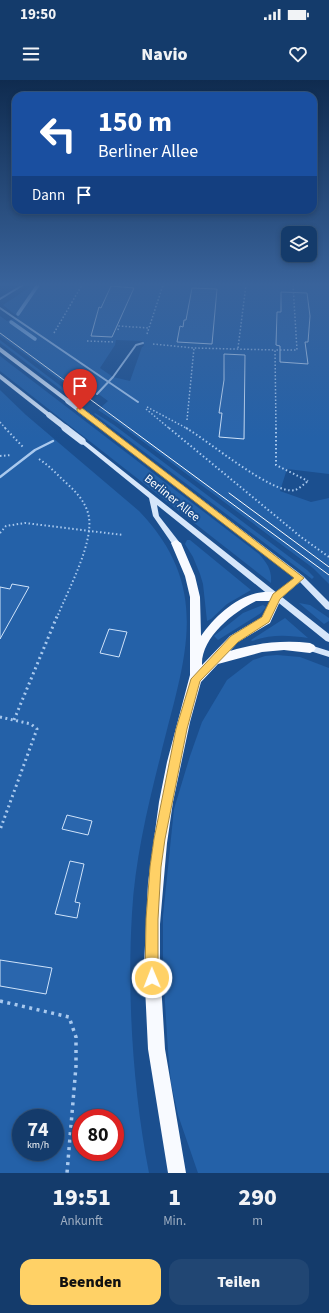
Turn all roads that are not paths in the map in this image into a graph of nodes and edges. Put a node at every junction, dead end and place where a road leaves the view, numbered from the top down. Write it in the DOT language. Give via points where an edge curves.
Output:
graph roads {
  1 [pos="42,336"];
  2 [pos="143,343"];
  3 [pos="0,350"];
  4 [pos="0,376"];
  5 [pos="108,383"];
  6 [pos="97,394"];
  7 [pos="138,402"];
  8 [pos="53,440"];
  9 [pos="0,477"];
  10 [pos="152,497"];
  11 [pos="176,543"];
  12 [pos="300,578"];
  13 [pos="276,597"];
  14 [pos="329,607"];
  15 [pos="329,639"];
  16 [pos="310,648"];
  17 [pos="196,654"];
  18 [pos="329,654"];
  19 [pos="215,660"];
  20 [pos="196,679"];
  21 [pos="173,1152"];
  22 [pos="177,1173"];
  23 [pos="183,1173"];
  1 -- 5 [label="lane"];
  2 -- 5 [label="lane" via="136,345"];
  3 -- 12 [label="main road, Berliner Allee, bridge"];
  4 -- 10 [label="main road, Berliner Allee, bridge"];
  5 -- 6 [label="lane"];
  5 -- 7 [label="lane"];
  8 -- 9 [label="lane" via="29,454"];
  10 -- 11 [label="main road" via="156,516"];
  10 -- 13 [label="main road, Berliner Allee"];
  11 -- 17 [label="highway" via="190,576 194,597"];
  12 -- 13 [label="main road"];
  12 -- 14 [label="main road, Berliner Allee"];
  13 -- 15 [label="main road, Berliner Allee"];
  13 -- 17 [label="highway" via="255,598 227,614 209,633"];
  13 -- 19 [label="highway" via="266,620 234,639"];
  16 -- 18 [label="main road"];
  16 -- 19 [label="highway" via="264,646"];
  17 -- 20 [label="highway"];
  19 -- 20 [label="highway"];
  20 -- 21 [label="highway" via="182,729 162,825 152,919 153,1009 160,1076"];
  21 -- 22 [label="highway"];
  21 -- 23 [label="highway"];
}
